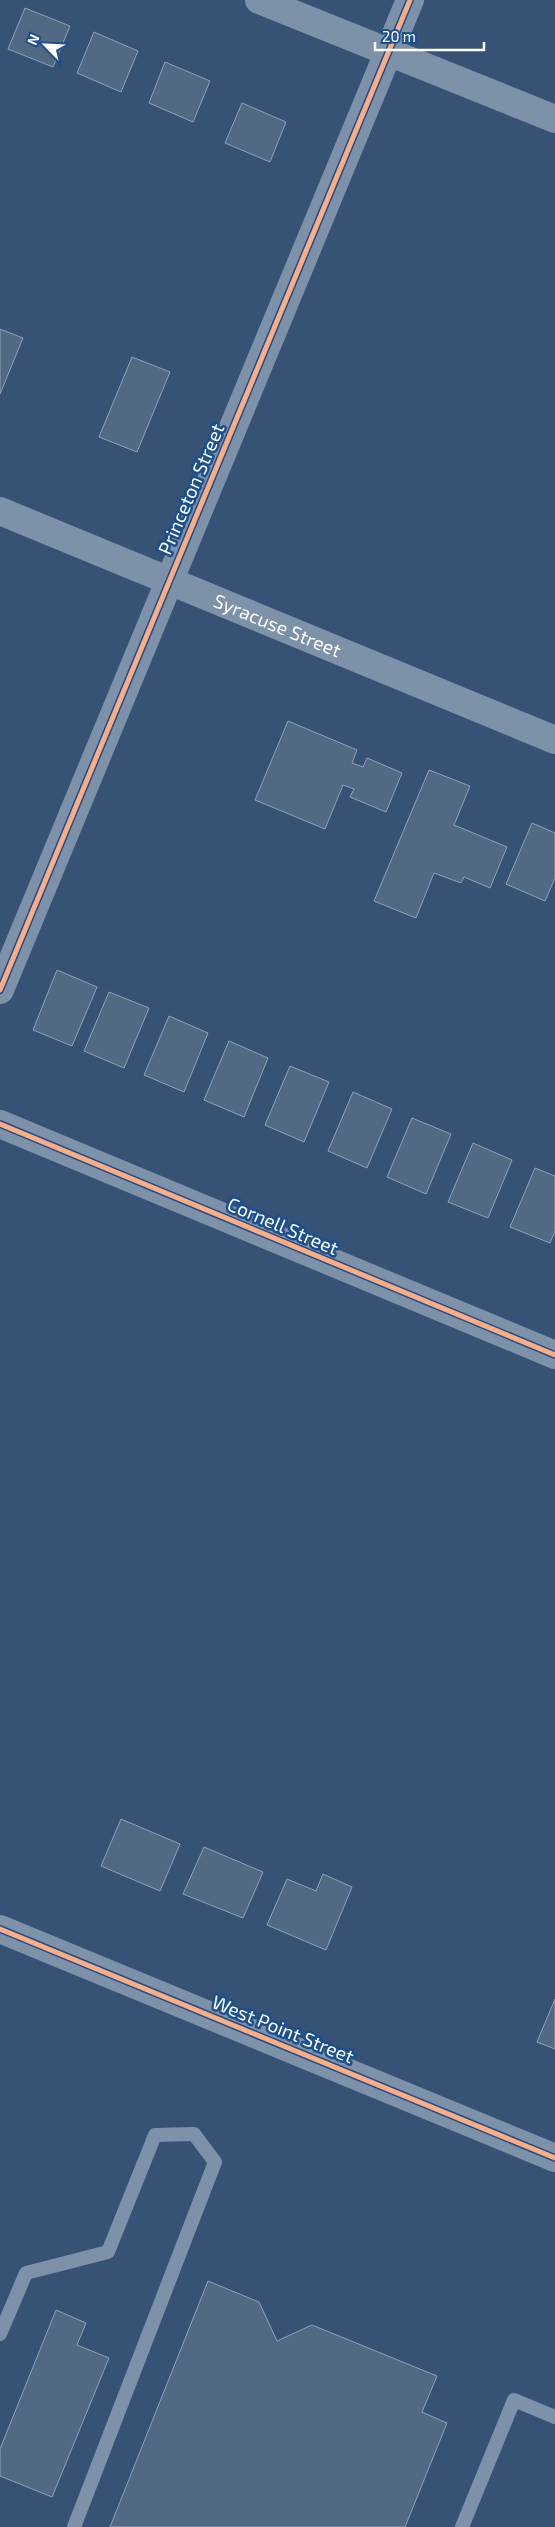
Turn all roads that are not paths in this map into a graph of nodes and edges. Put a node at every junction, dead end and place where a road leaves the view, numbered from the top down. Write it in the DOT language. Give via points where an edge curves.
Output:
graph roads {
  1 [pos="259,0"];
  2 [pos="410,0"];
  3 [pos="389,52"];
  4 [pos="555,119"];
  5 [pos="0,511"];
  6 [pos="169,581"];
  7 [pos="555,740"];
  8 [pos="0,990"];
  9 [pos="0,1124"];
  10 [pos="555,1355"];
  11 [pos="0,1929"];
  12 [pos="555,2158"];
  13 [pos="0,2334"];
  14 [pos="555,2417"];
  15 [pos="74,2527"];
  16 [pos="462,2527"];
  1 -- 3 [label="street"];
  2 -- 3 [label="street, Princeton Street"];
  3 -- 4 [label="street"];
  3 -- 6 [label="street, Princeton Street"];
  5 -- 6 [label="street, Syracuse Street"];
  6 -- 7 [label="street, Syracuse Street"];
  6 -- 8 [label="street, Princeton Street"];
  9 -- 10 [label="street, Cornell Street"];
  11 -- 12 [label="street, West Point Street"];
  13 -- 15 [label="lane" via="26,2273 108,2252 155,2135 194,2134 215,2162"];
  14 -- 16 [label="lane" via="514,2400"];
}
